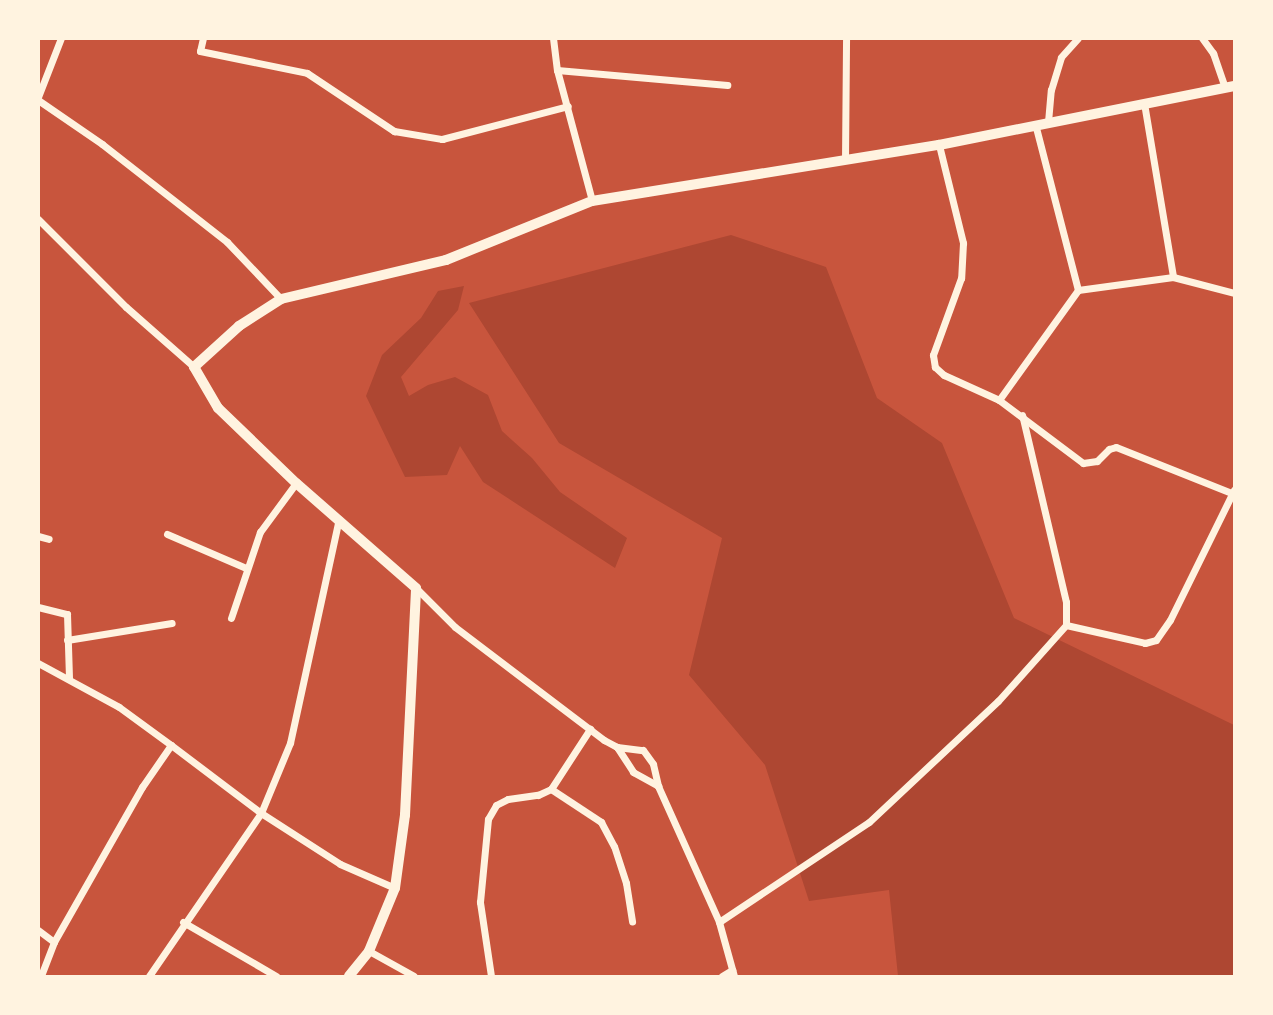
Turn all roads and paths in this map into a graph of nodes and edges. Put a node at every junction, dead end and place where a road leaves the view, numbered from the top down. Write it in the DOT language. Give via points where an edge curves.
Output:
graph roads {
  1 [pos="61,38"];
  2 [pos="203,38"];
  3 [pos="553,38"];
  4 [pos="846,38"];
  5 [pos="1078,38"];
  6 [pos="1202,38"];
  7 [pos="556,70"];
  8 [pos="727,85"];
  9 [pos="1230,87"];
  10 [pos="38,98"];
  11 [pos="1144,103"];
  12 [pos="568,106"];
  13 [pos="1048,122"];
  14 [pos="1035,124"];
  15 [pos="939,145"];
  16 [pos="845,160"];
  17 [pos="592,201"];
  18 [pos="38,219"];
  19 [pos="1173,277"];
  20 [pos="1077,290"];
  21 [pos="1234,293"];
  22 [pos="281,299"];
  23 [pos="194,367"];
  24 [pos="999,400"];
  25 [pos="1021,415"];
  26 [pos="296,483"];
  27 [pos="1234,492"];
  28 [pos="340,519"];
  29 [pos="166,534"];
  30 [pos="38,536"];
  31 [pos="49,539"];
  32 [pos="246,568"];
  33 [pos="416,588"];
  34 [pos="38,607"];
  35 [pos="231,618"];
  36 [pos="172,623"];
  37 [pos="1066,625"];
  38 [pos="66,640"];
  39 [pos="38,663"];
  40 [pos="69,679"];
  41 [pos="590,729"];
  42 [pos="171,745"];
  43 [pos="617,747"];
  44 [pos="658,786"];
  45 [pos="551,789"];
  46 [pos="261,813"];
  47 [pos="395,888"];
  48 [pos="183,922"];
  49 [pos="632,922"];
  50 [pos="719,922"];
  51 [pos="38,930"];
  52 [pos="54,942"];
  53 [pos="369,951"];
  54 [pos="733,973"];
  55 [pos="41,976"];
  56 [pos="149,976"];
  57 [pos="276,976"];
  58 [pos="349,976"];
  59 [pos="414,976"];
  60 [pos="491,976"];
  61 [pos="722,976"];
  1 -- 10 [label="street"];
  2 -- 12 [label="street" via="200,51 307,73 394,131 442,139"];
  3 -- 7 [label="street"];
  4 -- 16 [label="street"];
  5 -- 13 [label="street" via="1061,57"];
  6 -- 9 [label="street"];
  7 -- 8 [label="street"];
  7 -- 12 [label="street"];
  9 -- 11 [label="street"];
  10 -- 22 [label="street" via="218,235"];
  11 -- 13 [label="street"];
  11 -- 19 [label="street"];
  12 -- 17 [label="street"];
  13 -- 14 [label="street"];
  14 -- 15 [label="street"];
  14 -- 20 [label="street"];
  15 -- 16 [label="street"];
  15 -- 24 [label="street" via="963,243 961,278 933,355 935,367"];
  16 -- 17 [label="street"];
  17 -- 22 [label="street" via="446,260"];
  18 -- 23 [label="street"];
  19 -- 20 [label="street"];
  19 -- 21 [label="street"];
  20 -- 24 [label="street"];
  22 -- 23 [label="street" via="239,326"];
  23 -- 26 [label="street" via="218,408"];
  24 -- 25 [label="street"];
  25 -- 27 [label="street" via="1083,463 1097,461 1116,447"];
  25 -- 37 [label="street" via="1066,602"];
  26 -- 28 [label="street"];
  26 -- 32 [label="street" via="260,532"];
  27 -- 37 [label="street" via="1156,640 1145,643"];
  28 -- 33 [label="street"];
  28 -- 46 [label="street" via="290,743"];
  29 -- 32 [label="street"];
  30 -- 31 [label="street"];
  32 -- 35 [label="street"];
  33 -- 41 [label="street" via="455,627"];
  33 -- 47 [label="street" via="405,815"];
  34 -- 38 [label="street" via="67,614"];
  36 -- 38 [label="street"];
  37 -- 50 [label="street" via="998,701 869,822"];
  38 -- 40 [label="street"];
  39 -- 40 [label="street"];
  40 -- 42 [label="street" via="119,707"];
  41 -- 43 [label="street"];
  41 -- 45 [label="street"];
  42 -- 46 [label="street"];
  42 -- 52 [label="street"];
  43 -- 44 [label="street" via="633,772"];
  43 -- 44 [label="street" via="643,750 653,764"];
  44 -- 50 [label="street"];
  45 -- 49 [label="street" via="601,822 626,883"];
  45 -- 60 [label="street" via="508,799 496,805 488,819 480,902"];
  46 -- 47 [label="street" via="340,864"];
  46 -- 48 [label="street"];
  47 -- 53 [label="street"];
  48 -- 56 [label="street"];
  48 -- 57 [label="street"];
  50 -- 54 [label="street"];
  51 -- 52 [label="street"];
  52 -- 55 [label="street"];
  53 -- 58 [label="street"];
  53 -- 59 [label="street"];
  54 -- 61 [label="street"];
}
